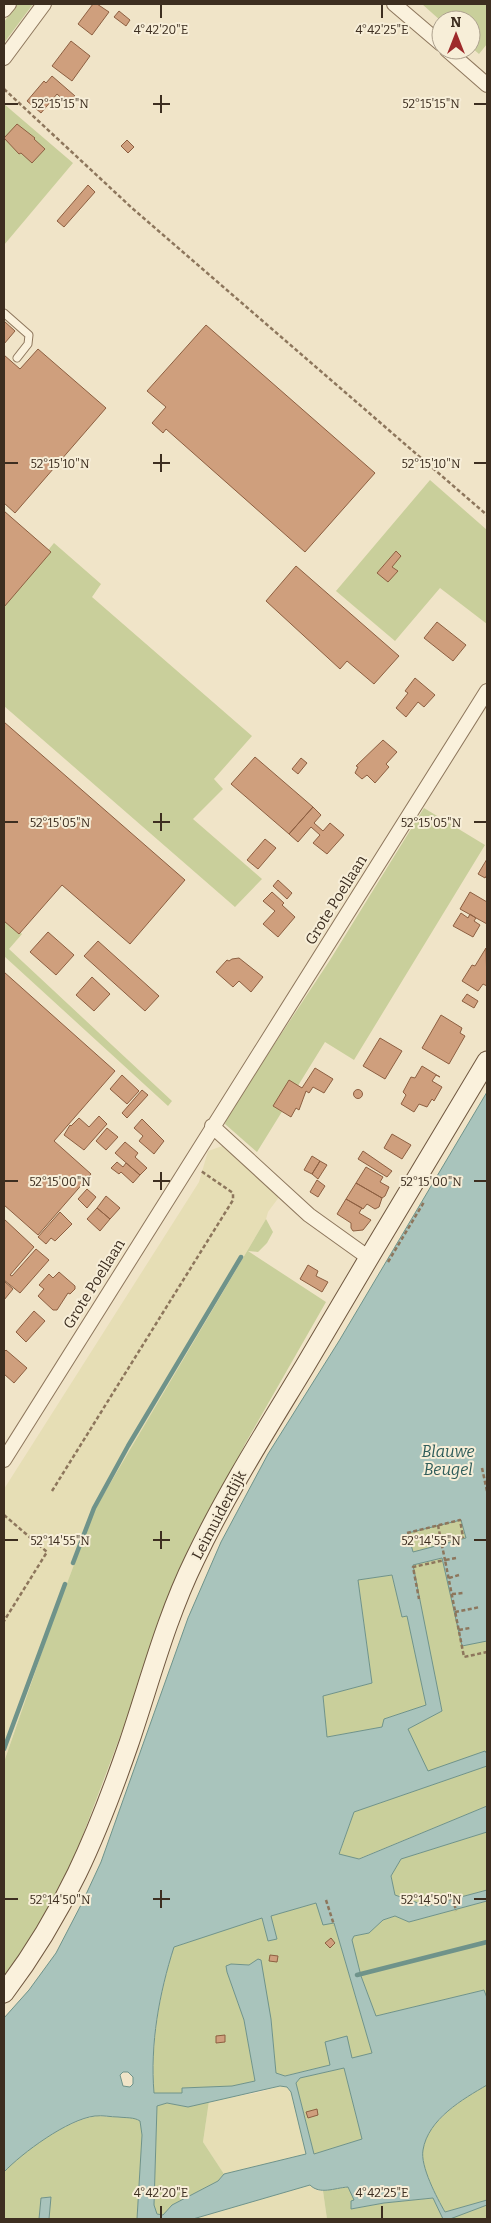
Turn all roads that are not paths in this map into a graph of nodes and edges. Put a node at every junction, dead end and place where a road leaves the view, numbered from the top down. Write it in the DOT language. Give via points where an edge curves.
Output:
graph roads {
  1 [pos="8,4"];
  2 [pos="44,4"];
  3 [pos="394,4"];
  4 [pos="4,10"];
  5 [pos="431,35"];
  6 [pos="4,58"];
  7 [pos="458,60"];
  8 [pos="487,85"];
  9 [pos="4,313"];
  10 [pos="17,358"];
  11 [pos="487,691"];
  12 [pos="487,1061"];
  13 [pos="212,1126"];
  14 [pos="369,1258"];
  15 [pos="4,1460"];
  16 [pos="4,1993"];
  1 -- 4 [label="street"];
  2 -- 6 [label="street"];
  3 -- 5 [label="street"];
  7 -- 8 [label="street"];
  9 -- 10 [label="lane" via="29,335 28,344"];
  11 -- 13 [label="street, Grote Poellaan"];
  12 -- 14 [label="street, Leimuiderdijk"];
  13 -- 14 [label="street" via="309,1215"];
  13 -- 15 [label="street, Grote Poellaan"];
  14 -- 16 [label="street, Leimuiderdijk" via="200,1550 166,1628 158,1666 87,1856 37,1948"];
}
